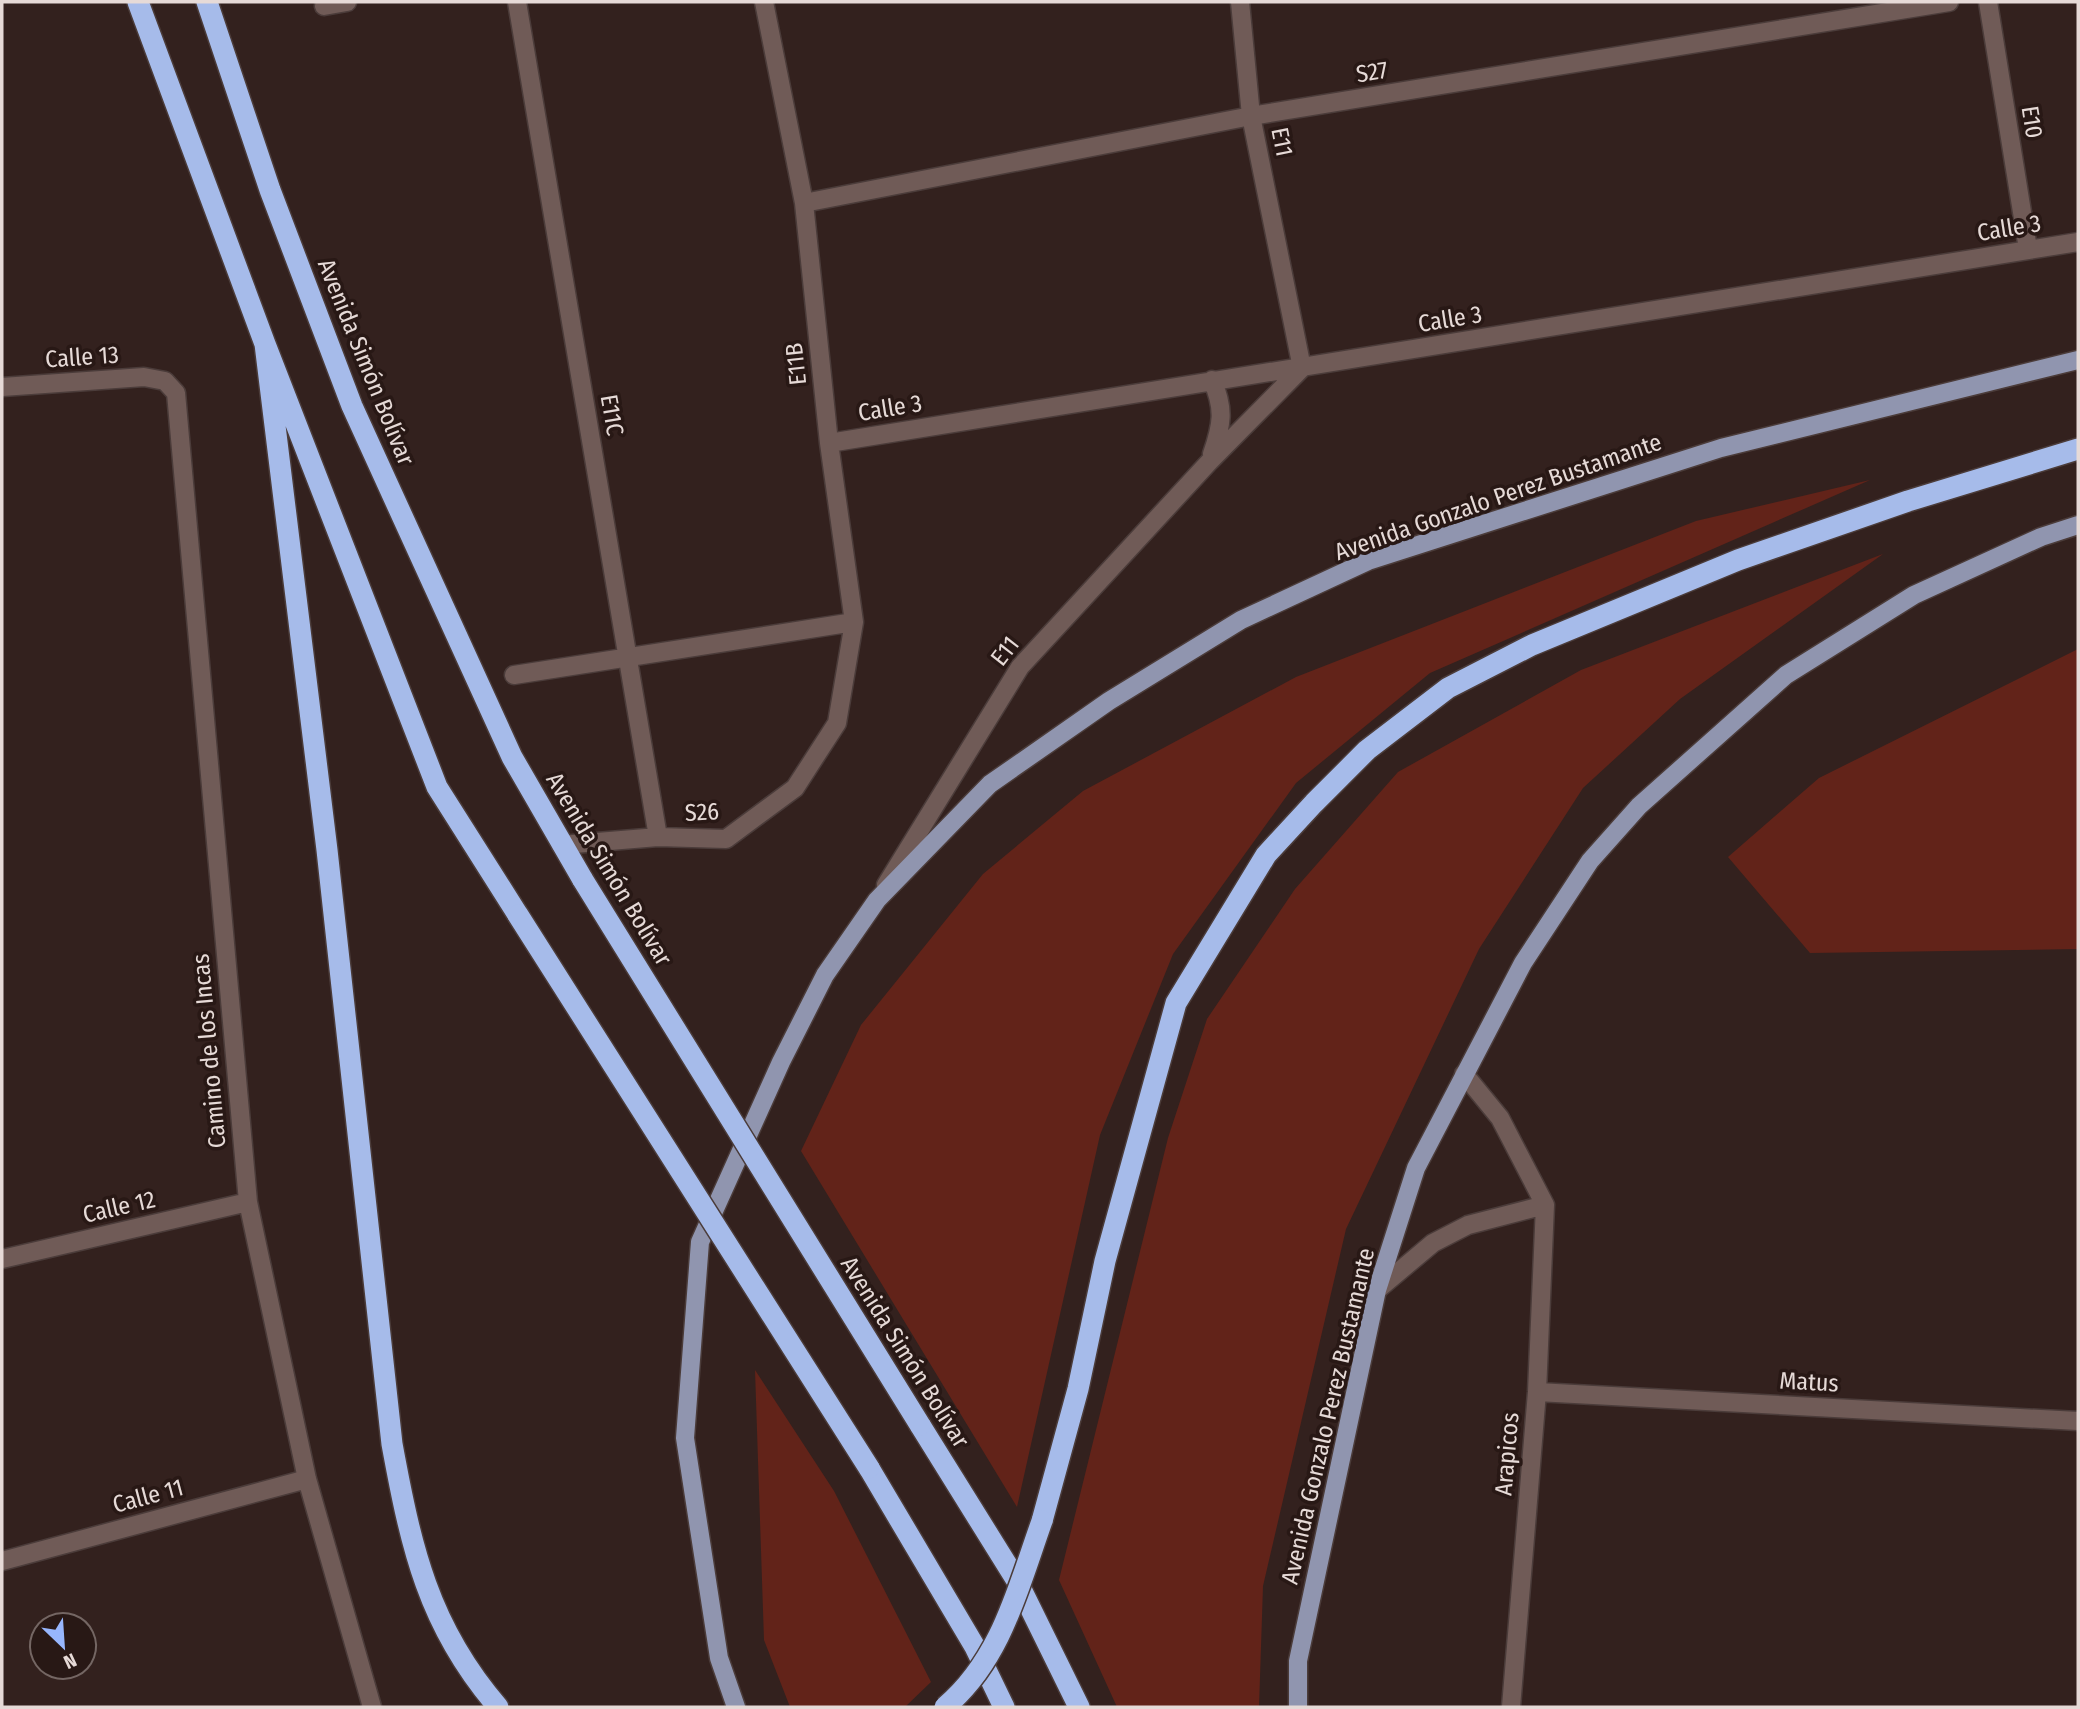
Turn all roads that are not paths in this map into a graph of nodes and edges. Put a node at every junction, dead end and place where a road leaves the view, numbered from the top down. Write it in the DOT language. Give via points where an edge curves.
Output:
graph roads {
  1 [pos="138,2"];
  2 [pos="206,2"];
  3 [pos="347,2"];
  4 [pos="517,2"];
  5 [pos="764,2"];
  6 [pos="1240,2"];
  7 [pos="1949,2"];
  8 [pos="1988,2"];
  9 [pos="324,6"];
  10 [pos="1251,116"];
  11 [pos="804,203"];
  12 [pos="2078,242"];
  13 [pos="2028,249"];
  14 [pos="265,344"];
  15 [pos="2078,360"];
  16 [pos="1302,368"];
  17 [pos="1212,380"];
  18 [pos="165,381"];
  19 [pos="2,387"];
  20 [pos="829,443"];
  21 [pos="2078,449"];
  22 [pos="1210,461"];
  23 [pos="2078,525"];
  24 [pos="855,622"];
  25 [pos="628,656"];
  26 [pos="514,674"];
  27 [pos="837,723"];
  28 [pos="658,837"];
  29 [pos="561,845"];
  30 [pos="877,900"];
  31 [pos="1464,1074"];
  32 [pos="247,1202"];
  33 [pos="1545,1205"];
  34 [pos="2,1259"];
  35 [pos="1377,1290"];
  36 [pos="1537,1392"];
  37 [pos="2078,1421"];
  38 [pos="307,1479"];
  39 [pos="2,1561"];
  40 [pos="372,1707"];
  41 [pos="498,1707"];
  42 [pos="736,1707"];
  43 [pos="945,1707"];
  44 [pos="1004,1707"];
  45 [pos="1079,1707"];
  46 [pos="1298,1707"];
  47 [pos="1511,1707"];
  1 -- 14 [label="highway"];
  2 -- 29 [label="highway, Avenida Simón Bolívar" via="270,190 352,406 512,757"];
  3 -- 9 [label="street"];
  4 -- 25 [label="street, E11C"];
  5 -- 11 [label="street, E11B"];
  6 -- 10 [label="street, E11"];
  7 -- 10 [label="street, S27"];
  8 -- 13 [label="street, E10"];
  10 -- 11 [label="street, S27"];
  10 -- 16 [label="street, E11"];
  11 -- 20 [label="street, E11B"];
  12 -- 13 [label="street, Calle 3"];
  13 -- 16 [label="street, Calle 3"];
  14 -- 41 [label="highway" via="327,850 392,1444 407,1526 430,1601 450,1643"];
  14 -- 44 [label="highway, bridge" via="437,787 869,1468 975,1647"];
  15 -- 30 [label="main road, Avenida Gonzalo Perez Bustamante" via="1721,448 1368,561 1241,620 1109,701 990,784"];
  16 -- 17 [label="street, Calle 3"];
  16 -- 22 [label="street, E11"];
  17 -- 20 [label="street, Calle 3"];
  17 -- 22 [label="street, E11" via="1222,404"];
  18 -- 19 [label="street, Calle 13" via="144,377"];
  18 -- 32 [label="street, Camino de los Incas" via="176,393"];
  20 -- 24 [label="street, E11B"];
  21 -- 43 [label="highway, bridge" via="1738,560 1532,645 1448,688 1367,750 1266,855 1176,1003 1105,1261 1078,1389 1042,1521 988,1661"];
  22 -- 30 [label="street, E11" via="1020,667"];
  23 -- 31 [label="main road, Avenida Gonzalo Perez Bustamante" via="1914,595 1786,675 1696,754 1639,806 1590,861 1524,963"];
  24 -- 25 [label="street"];
  24 -- 27 [label="street, E11B"];
  25 -- 26 [label="street"];
  25 -- 28 [label="street, E11C"];
  27 -- 28 [label="street, S26" via="795,788 726,839"];
  28 -- 29 [label="street, S26"];
  29 -- 45 [label="highway, Avenida Simón Bolívar, bridge" via="1017,1581"];
  30 -- 42 [label="main road, Avenida Gonzalo Perez Bustamante" via="825,975 700,1242 685,1438 719,1658"];
  31 -- 33 [label="street, Arapicos" via="1500,1118"];
  31 -- 35 [label="main road, Avenida Gonzalo Perez Bustamante" via="1416,1168"];
  32 -- 34 [label="street, Calle 12"];
  32 -- 38 [label="street, Camino de los Incas"];
  33 -- 35 [label="street" via="1468,1225 1433,1243"];
  33 -- 36 [label="street, Arapicos"];
  35 -- 46 [label="main road, Avenida Gonzalo Perez Bustamante" via="1298,1661"];
  36 -- 37 [label="street, Matus"];
  36 -- 47 [label="street, Arapicos"];
  38 -- 39 [label="street, Calle 11"];
  38 -- 40 [label="street, Camino de los Incas"];
}
